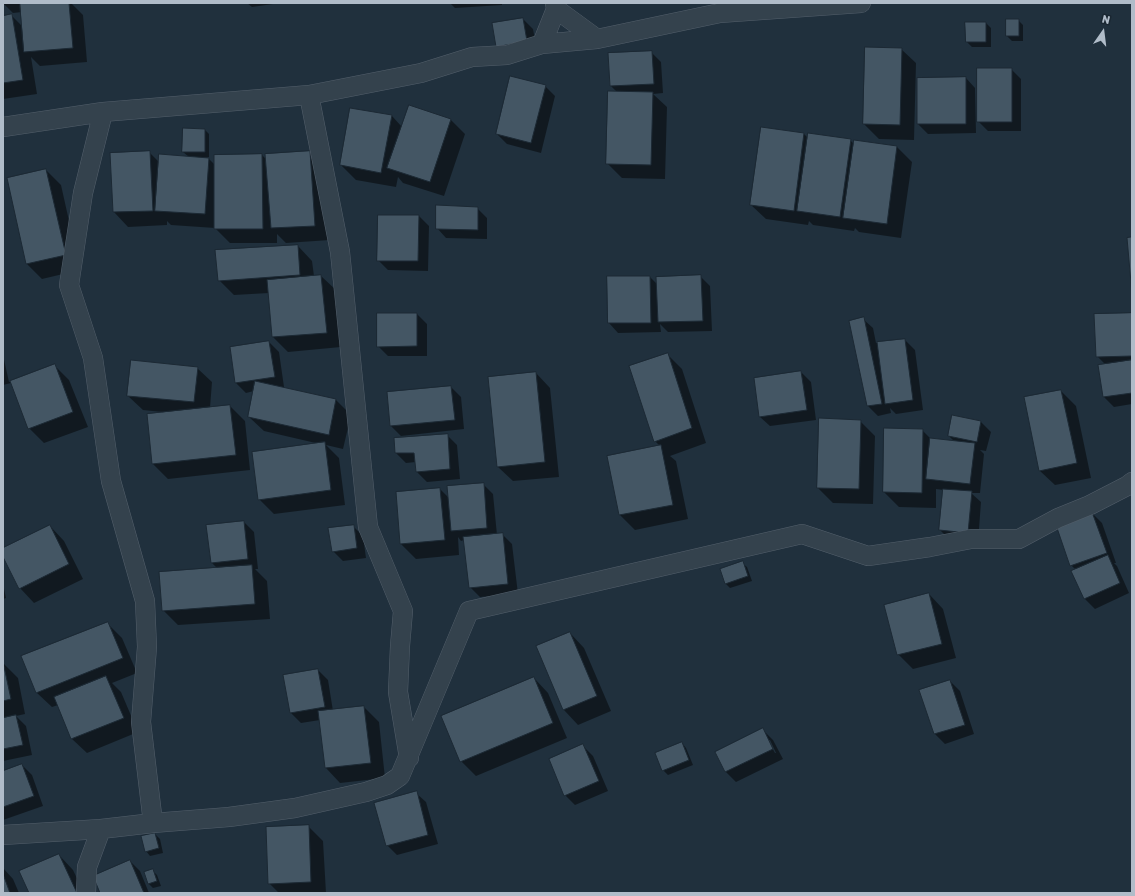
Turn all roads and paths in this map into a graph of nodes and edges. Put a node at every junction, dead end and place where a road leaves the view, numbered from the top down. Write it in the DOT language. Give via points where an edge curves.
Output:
graph roads {
  1 [pos="861,3"];
  2 [pos="555,6"];
  3 [pos="597,39"];
  4 [pos="542,44"];
  5 [pos="309,94"];
  6 [pos="103,112"];
  7 [pos="3,127"];
  8 [pos="1132,482"];
  9 [pos="409,758"];
  10 [pos="153,823"];
  11 [pos="101,829"];
  12 [pos="3,836"];
  13 [pos="86,893"];
  1 -- 3 [label="street" via="720,12"];
  2 -- 3 [label="street"];
  2 -- 4 [label="street"];
  3 -- 4 [label="street"];
  4 -- 5 [label="street" via="507,55 472,57 421,73"];
  5 -- 6 [label="street"];
  5 -- 9 [label="street" via="340,252 368,527 403,611 398,692"];
  6 -- 7 [label="street"];
  6 -- 10 [label="street" via="83,192 69,285 93,358 111,481 146,601 147,647 141,722"];
  8 -- 9 [label="street" via="1019,539 971,538 868,556 802,534 469,611"];
  9 -- 10 [label="street" via="400,776 387,785 366,792 260,813"];
  10 -- 11 [label="street"];
  11 -- 12 [label="street"];
  11 -- 13 [label="street" via="87,866"];
}
